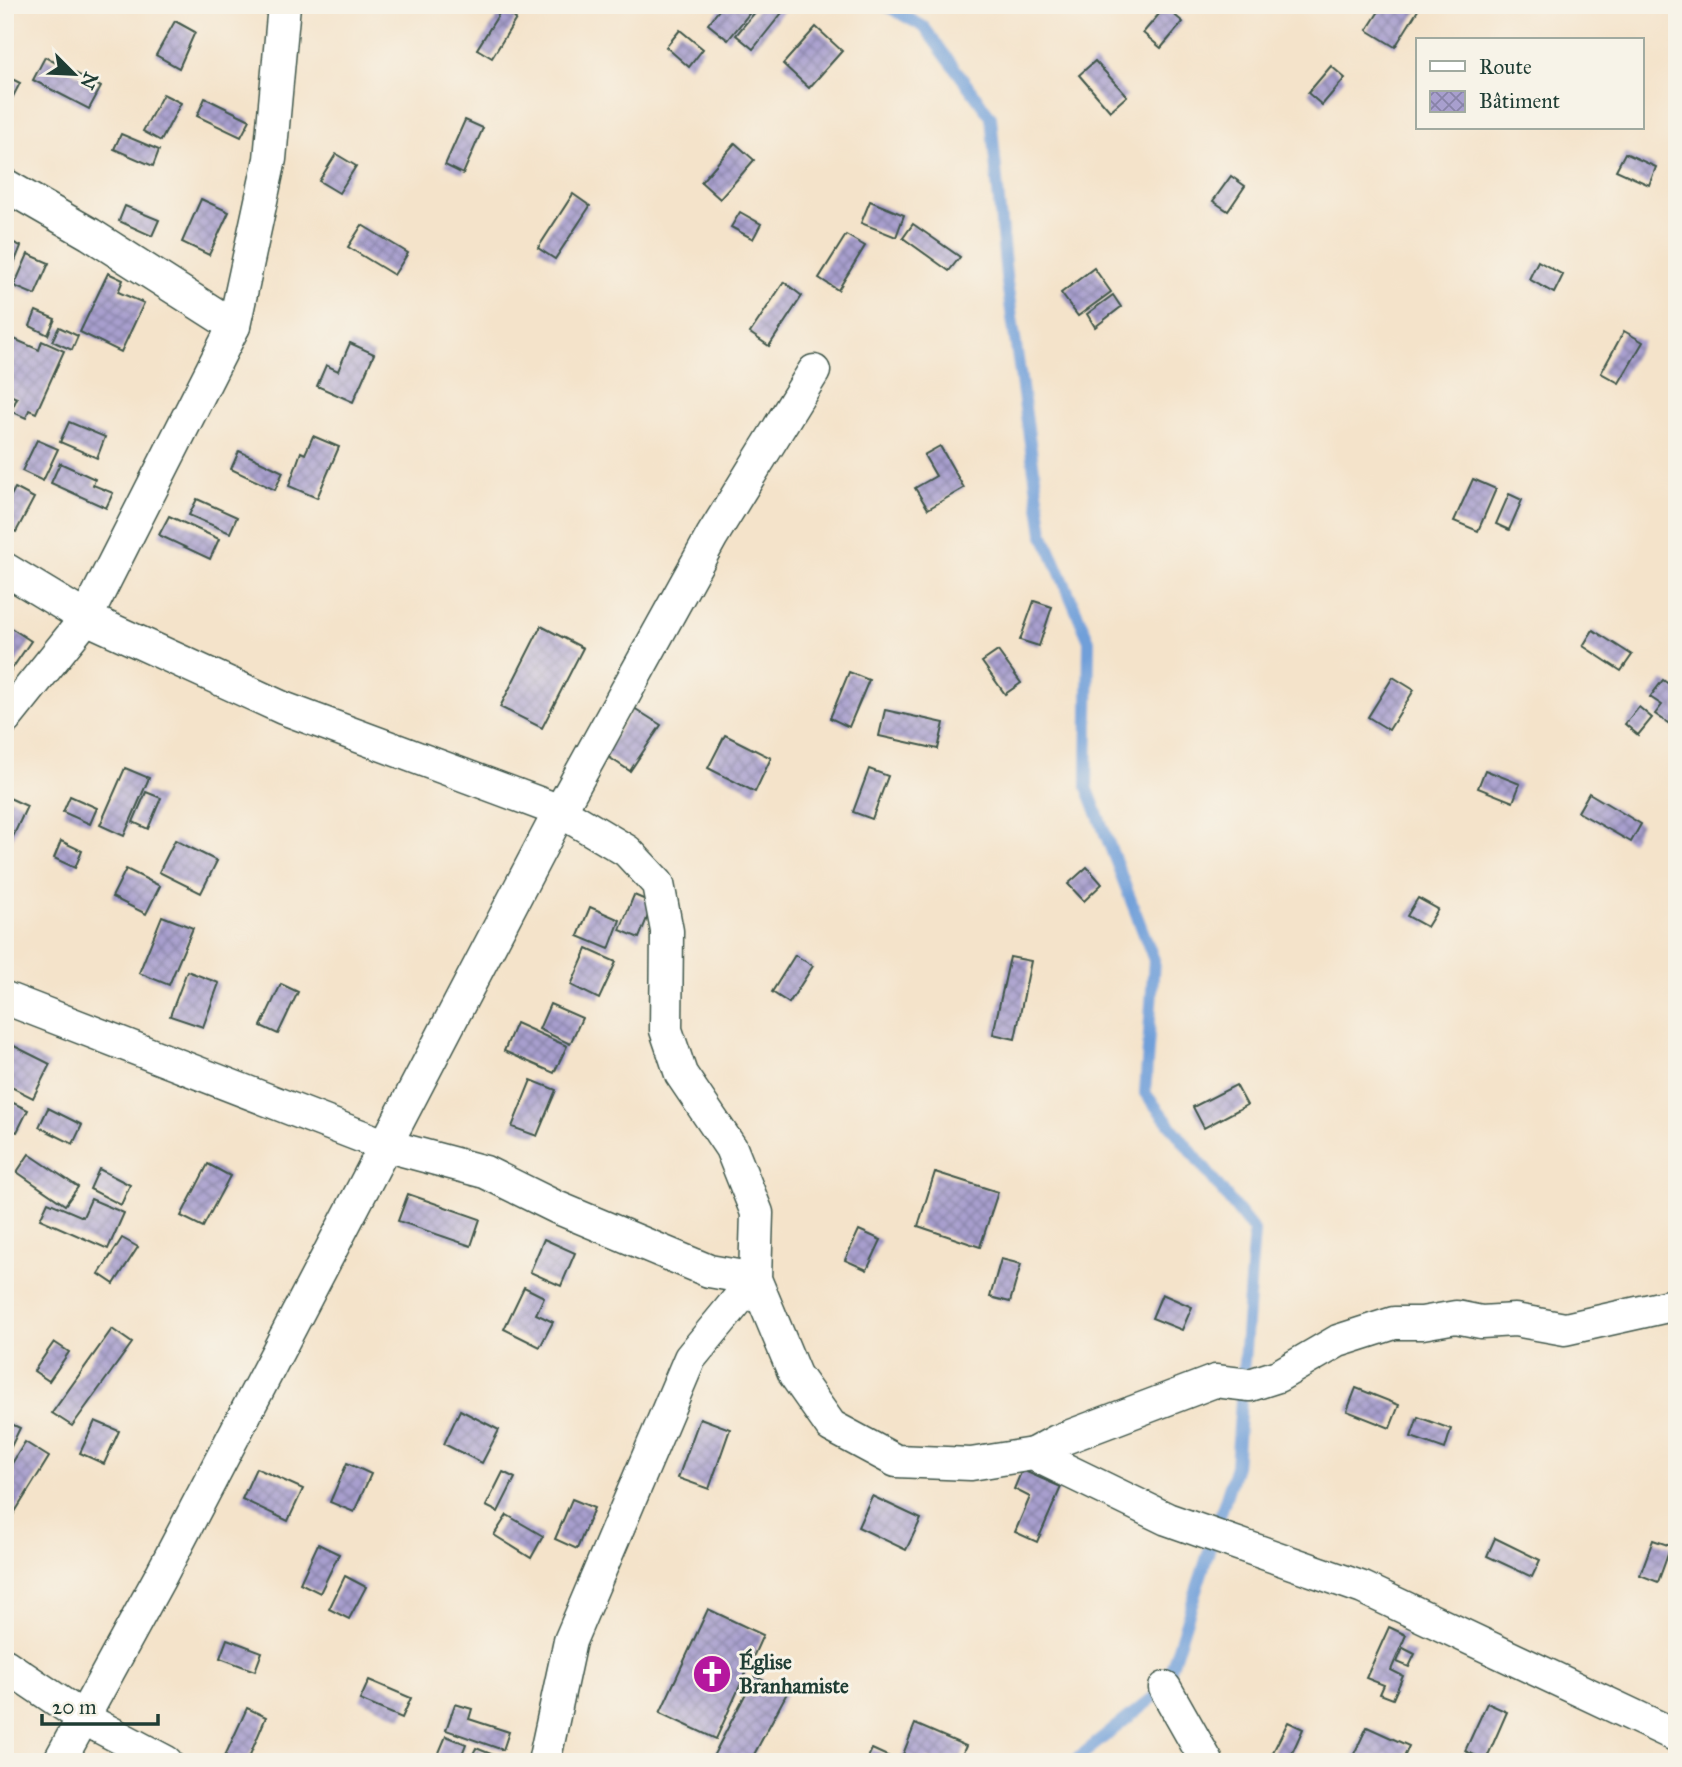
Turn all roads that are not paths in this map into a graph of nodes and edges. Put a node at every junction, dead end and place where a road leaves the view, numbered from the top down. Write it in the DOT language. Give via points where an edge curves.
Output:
graph roads {
  1 [pos="284,5"];
  2 [pos="5,185"];
  3 [pos="234,326"];
  4 [pos="814,371"];
  5 [pos="5,569"];
  6 [pos="86,618"];
  7 [pos="5,719"];
  8 [pos="560,811"];
  9 [pos="5,998"];
  10 [pos="384,1145"];
  11 [pos="755,1279"];
  12 [pos="1677,1304"];
  13 [pos="1033,1454"];
  14 [pos="5,1665"];
  15 [pos="1165,1688"];
  16 [pos="85,1718"];
  17 [pos="1677,1736"];
  18 [pos="59,1762"];
  19 [pos="166,1762"];
  20 [pos="544,1762"];
  21 [pos="1207,1762"];
  1 -- 3 [label="street" via="270,159"];
  2 -- 3 [label="street"];
  3 -- 6 [label="street"];
  4 -- 8 [label="street" via="712,537"];
  5 -- 6 [label="street"];
  6 -- 7 [label="street"];
  6 -- 8 [label="street" via="283,708"];
  8 -- 10 [label="street"];
  8 -- 11 [label="street" via="627,851 658,884 667,931 666,1030 681,1074 731,1148 757,1213"];
  9 -- 10 [label="street"];
  10 -- 11 [label="street" via="485,1172 709,1271"];
  10 -- 16 [label="street"];
  11 -- 13 [label="street" via="795,1375 831,1426 896,1461 971,1464"];
  11 -- 20 [label="street" via="690,1358 570,1641"];
  12 -- 13 [label="street" via="1565,1329 1456,1317 1394,1322 1338,1341 1278,1376 1250,1385 1215,1381"];
  13 -- 17 [label="street" via="1167,1519 1363,1588"];
  14 -- 16 [label="street"];
  15 -- 21 [label="street"];
  16 -- 18 [label="street"];
  16 -- 19 [label="street"];
}
